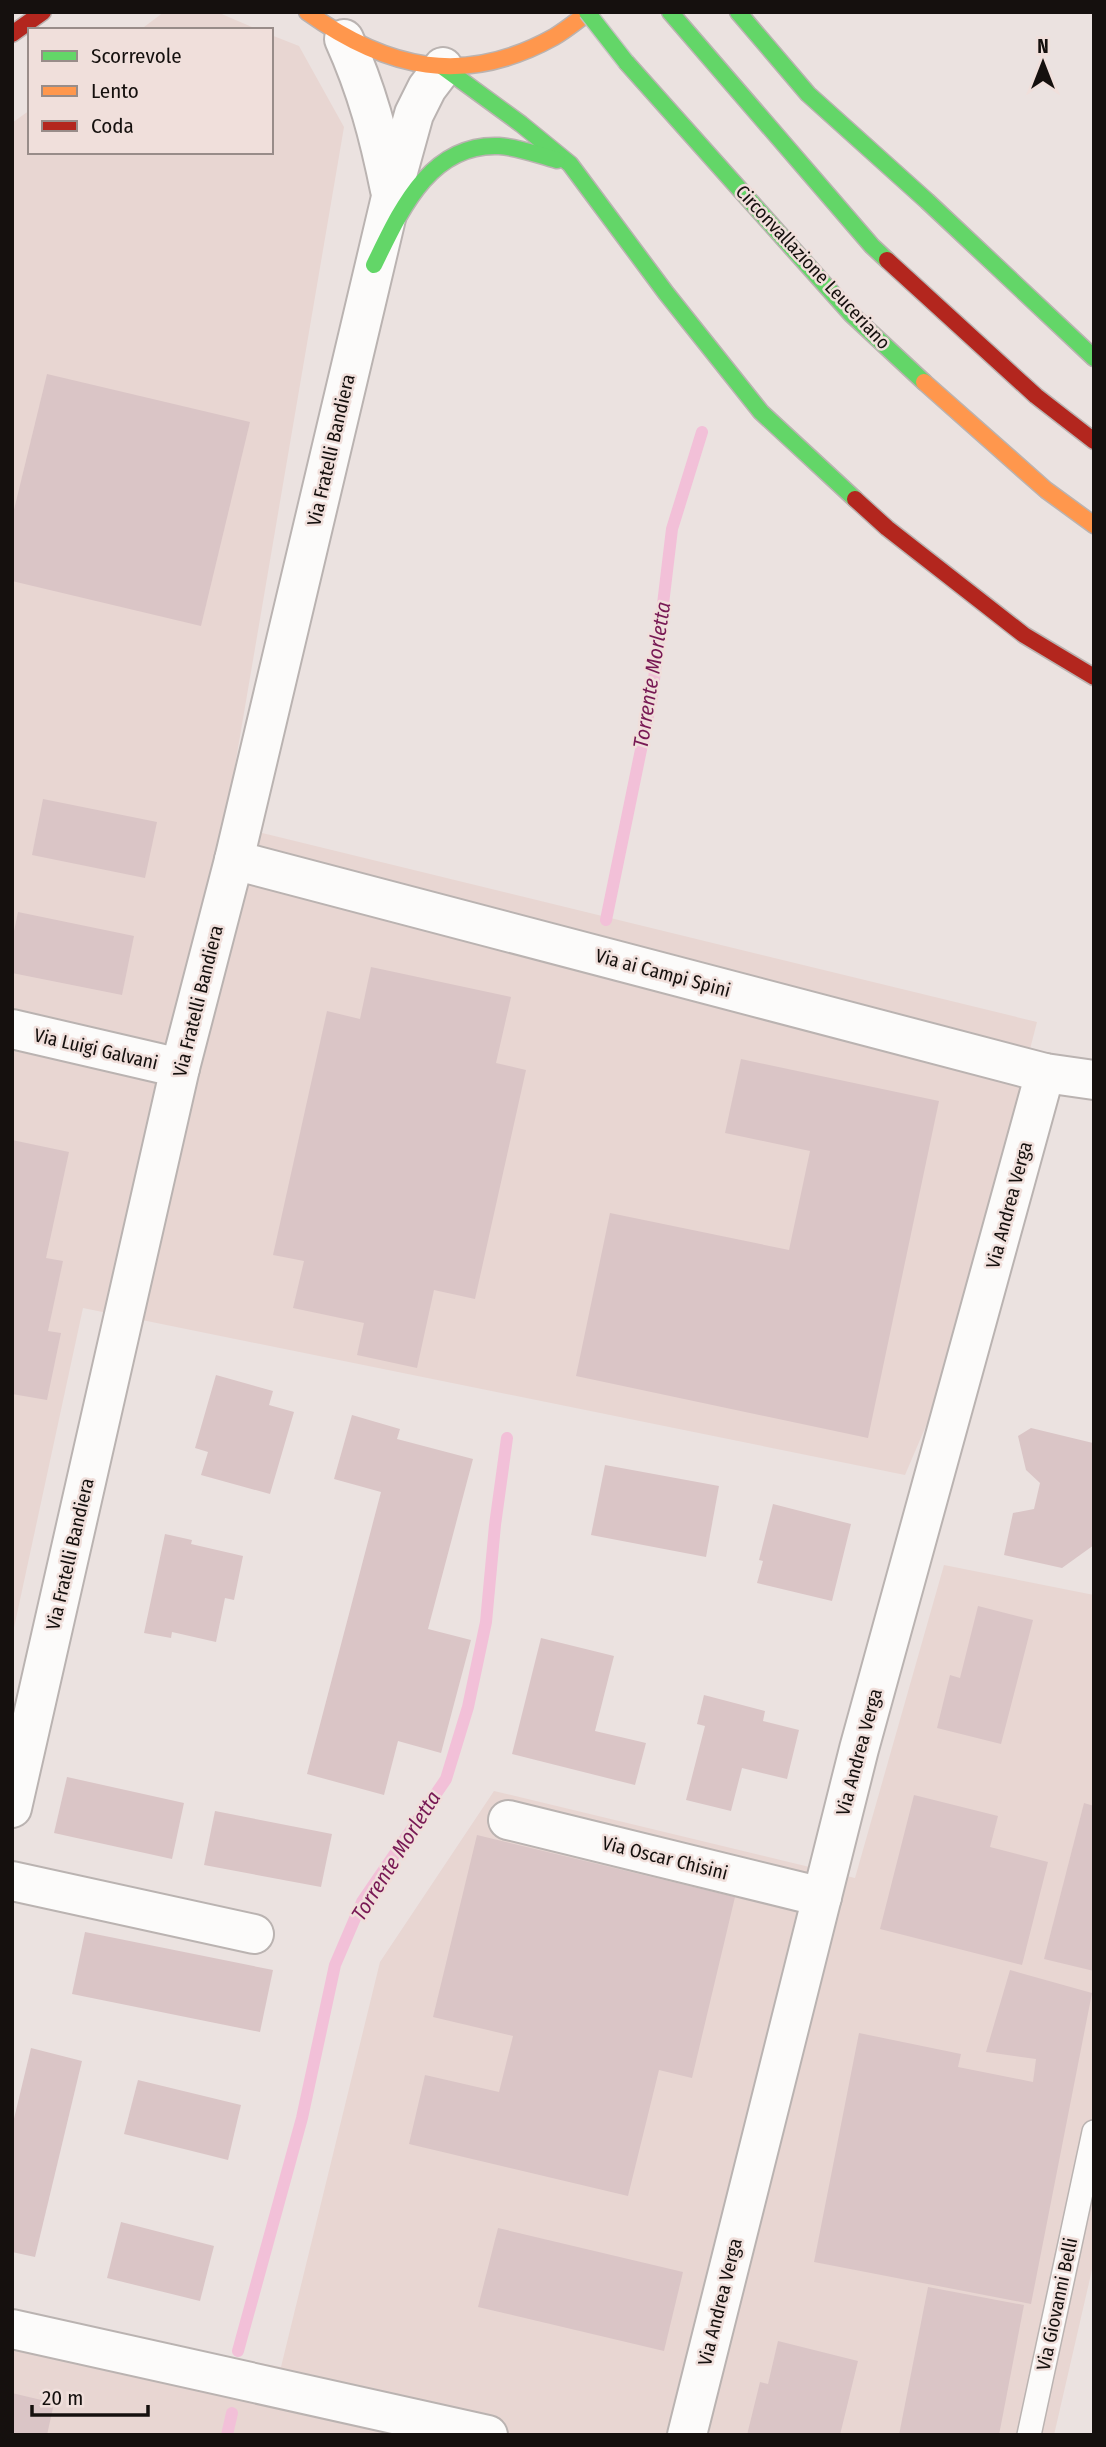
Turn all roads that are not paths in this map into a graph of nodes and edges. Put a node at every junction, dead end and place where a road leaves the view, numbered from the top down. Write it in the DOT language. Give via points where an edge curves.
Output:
graph roads {
  1 [pos="44,12"];
  2 [pos="307,12"];
  3 [pos="588,12"];
  4 [pos="670,12"];
  5 [pos="738,12"];
  6 [pos="12,34"];
  7 [pos="344,39"];
  8 [pos="443,67"];
  9 [pos="570,164"];
  10 [pos="391,197"];
  11 [pos="374,265"];
  12 [pos="1094,358"];
  13 [pos="1094,441"];
  14 [pos="1094,525"];
  15 [pos="1094,677"];
  16 [pos="234,860"];
  17 [pos="12,1029"];
  18 [pos="180,1069"];
  19 [pos="1045,1073"];
  20 [pos="1094,1080"];
  21 [pos="12,1808"];
  22 [pos="509,1820"];
  23 [pos="12,1881"];
  24 [pos="822,1897"];
  25 [pos="254,1934"];
  26 [pos="1094,2132"];
  27 [pos="12,2329"];
  28 [pos="488,2435"];
  29 [pos="687,2435"];
  30 [pos="1029,2435"];
  1 -- 6 [label="main road"];
  2 -- 7 [label="main road"];
  3 -- 8 [label="main road" via="568,30 527,52 489,63"];
  3 -- 14 [label="main road, Circonvallazione Leuceriano, bridge" via="626,62 851,314 1036,482"];
  4 -- 13 [label="main road" via="872,246 1036,396"];
  5 -- 12 [label="main road" via="808,94"];
  7 -- 8 [label="main road" via="406,63"];
  7 -- 10 [label="street, Via Fratelli Bandiera" via="372,107"];
  8 -- 9 [label="main road"];
  8 -- 10 [label="street, Via Fratelli Bandiera" via="414,114"];
  9 -- 11 [label="main road" via="498,146 470,147 451,154 407,199"];
  9 -- 15 [label="main road" via="761,412 887,527 1024,635"];
  10 -- 11 [label="street, Via Fratelli Bandiera"];
  11 -- 16 [label="street, Via Fratelli Bandiera"];
  16 -- 18 [label="street, Via Fratelli Bandiera"];
  16 -- 19 [label="street, Via ai Campi Spini"];
  17 -- 18 [label="street, Via Luigi Galvani"];
  18 -- 21 [label="street, Via Fratelli Bandiera"];
  19 -- 20 [label="street, Via ai Campi Spini"];
  19 -- 24 [label="street, Via Andrea Verga"];
  22 -- 24 [label="street, Via Oscar Chisini"];
  23 -- 25 [label="street"];
  24 -- 29 [label="street, Via Andrea Verga"];
  26 -- 30 [label="lane, Via Giovanni Belli"];
  27 -- 28 [label="street"];
}
